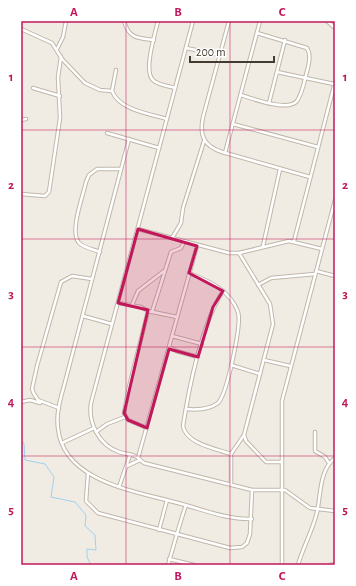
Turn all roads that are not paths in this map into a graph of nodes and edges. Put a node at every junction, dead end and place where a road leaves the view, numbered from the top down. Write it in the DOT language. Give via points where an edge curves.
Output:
graph roads {
  1 [pos="66,21"];
  2 [pos="124,21"];
  3 [pos="158,21"];
  4 [pos="193,21"];
  5 [pos="229,21"];
  6 [pos="260,21"];
  7 [pos="327,21"];
  8 [pos="335,28"];
  9 [pos="21,30"];
  10 [pos="257,33"];
  11 [pos="154,40"];
  12 [pos="285,40"];
  13 [pos="186,48"];
  14 [pos="57,49"];
  15 [pos="220,55"];
  16 [pos="61,57"];
  17 [pos="116,70"];
  18 [pos="277,72"];
  19 [pos="306,78"];
  20 [pos="335,83"];
  21 [pos="33,88"];
  22 [pos="175,88"];
  23 [pos="112,91"];
  24 [pos="241,95"];
  25 [pos="60,96"];
  26 [pos="269,103"];
  27 [pos="26,119"];
  28 [pos="167,119"];
  29 [pos="21,120"];
  30 [pos="233,124"];
  31 [pos="107,133"];
  32 [pos="129,139"];
  33 [pos="204,141"];
  34 [pos="318,146"];
  35 [pos="159,148"];
  36 [pos="225,153"];
  37 [pos="121,169"];
  38 [pos="280,169"];
  39 [pos="310,177"];
  40 [pos="21,194"];
  41 [pos="335,200"];
  42 [pos="138,228"];
  43 [pos="172,238"];
  44 [pos="294,241"];
  45 [pos="184,242"];
  46 [pos="197,246"];
  47 [pos="263,246"];
  48 [pos="322,249"];
  49 [pos="100,252"];
  50 [pos="239,252"];
  51 [pos="165,271"];
  52 [pos="315,272"];
  53 [pos="189,274"];
  54 [pos="335,276"];
  55 [pos="92,280"];
  56 [pos="258,285"];
  57 [pos="223,291"];
  58 [pos="118,303"];
  59 [pos="132,305"];
  60 [pos="150,311"];
  61 [pos="83,316"];
  62 [pos="177,317"];
  63 [pos="112,324"];
  64 [pos="172,336"];
  65 [pos="202,344"];
  66 [pos="169,346"];
  67 [pos="198,357"];
  68 [pos="264,360"];
  69 [pos="231,365"];
  70 [pos="290,366"];
  71 [pos="260,374"];
  72 [pos="21,402"];
  73 [pos="42,403"];
  74 [pos="58,408"];
  75 [pos="186,409"];
  76 [pos="125,416"];
  77 [pos="94,428"];
  78 [pos="147,428"];
  79 [pos="96,432"];
  80 [pos="315,432"];
  81 [pos="244,435"];
  82 [pos="61,443"];
  83 [pos="231,454"];
  84 [pos="130,455"];
  85 [pos="335,458"];
  86 [pos="139,459"];
  87 [pos="282,462"];
  88 [pos="329,464"];
  89 [pos="127,466"];
  90 [pos="88,473"];
  91 [pos="231,486"];
  92 [pos="120,487"];
  93 [pos="252,490"];
  94 [pos="282,490"];
  95 [pos="167,500"];
  96 [pos="186,505"];
  97 [pos="317,508"];
  98 [pos="335,511"];
  99 [pos="252,519"];
  100 [pos="159,530"];
  101 [pos="175,534"];
  102 [pos="169,559"];
  103 [pos="335,564"];
  104 [pos="168,565"];
  105 [pos="194,565"];
  106 [pos="282,565"];
  107 [pos="298,565"];
  108 [pos="330,565"];
  1 -- 14 [label="street" via="63,37"];
  2 -- 11 [label="street" via="129,34"];
  3 -- 11 [label="street"];
  4 -- 13 [label="street"];
  5 -- 15 [label="street"];
  6 -- 10 [label="street"];
  7 -- 8 [label="street"];
  9 -- 14 [label="street" via="51,41"];
  10 -- 12 [label="street"];
  10 -- 24 [label="street"];
  11 -- 22 [label="street" via="149,73 156,82"];
  12 -- 18 [label="street"];
  12 -- 19 [label="street" via="308,49"];
  13 -- 15 [label="street"];
  13 -- 22 [label="street"];
  14 -- 16 [label="street"];
  15 -- 33 [label="street" via="202,122"];
  16 -- 23 [label="street" via="85,83 101,90"];
  16 -- 25 [label="street" via="58,77"];
  17 -- 23 [label="street"];
  18 -- 19 [label="street"];
  18 -- 26 [label="street"];
  19 -- 20 [label="street"];
  19 -- 26 [label="street" via="294,104 284,106"];
  20 -- 34 [label="street"];
  21 -- 25 [label="street"];
  22 -- 28 [label="street"];
  23 -- 28 [label="street" via="126,106"];
  24 -- 26 [label="street"];
  24 -- 30 [label="street"];
  25 -- 40 [label="street" via="60,118 49,192 46,196"];
  27 -- 29 [label="street"];
  28 -- 35 [label="street"];
  30 -- 34 [label="street"];
  30 -- 36 [label="street"];
  31 -- 32 [label="street"];
  32 -- 35 [label="street"];
  32 -- 37 [label="street"];
  33 -- 36 [label="street" via="215,150"];
  33 -- 43 [label="street" via="183,208 181,223"];
  34 -- 39 [label="street"];
  35 -- 42 [label="street"];
  36 -- 38 [label="street"];
  37 -- 49 [label="street"];
  37 -- 49 [label="street" via="96,169 86,182 75,235 81,244"];
  38 -- 39 [label="street"];
  38 -- 47 [label="street"];
  39 -- 44 [label="street"];
  41 -- 48 [label="street"];
  42 -- 43 [label="street"];
  42 -- 58 [label="street"];
  43 -- 45 [label="street"];
  44 -- 47 [label="street"];
  44 -- 48 [label="street"];
  45 -- 46 [label="street"];
  45 -- 51 [label="street" via="181,248 172,251"];
  46 -- 50 [label="street" via="223,252"];
  46 -- 53 [label="street"];
  47 -- 50 [label="street"];
  48 -- 52 [label="street"];
  49 -- 55 [label="street"];
  50 -- 56 [label="street"];
  51 -- 59 [label="street" via="138,291"];
  51 -- 60 [label="street"];
  52 -- 54 [label="street"];
  52 -- 56 [label="street" via="271,278"];
  52 -- 70 [label="street"];
  53 -- 57 [label="street" via="215,284"];
  53 -- 62 [label="street"];
  55 -- 61 [label="street"];
  55 -- 73 [label="street" via="72,276 64,279 60,285 33,385 35,397"];
  56 -- 68 [label="street" via="270,304 273,318"];
  57 -- 65 [label="street" via="213,307"];
  57 -- 69 [label="street" via="232,301 239,317 239,331"];
  58 -- 59 [label="street"];
  58 -- 63 [label="street"];
  59 -- 60 [label="street"];
  60 -- 62 [label="street"];
  60 -- 76 [label="street" via="129,387"];
  61 -- 63 [label="street"];
  61 -- 74 [label="street"];
  62 -- 64 [label="street"];
  63 -- 77 [label="street" via="91,403 90,417"];
  64 -- 65 [label="street"];
  64 -- 66 [label="street"];
  65 -- 67 [label="street"];
  66 -- 67 [label="street" via="176,351"];
  66 -- 78 [label="street"];
  67 -- 75 [label="street"];
  68 -- 70 [label="street"];
  68 -- 71 [label="street"];
  69 -- 71 [label="street"];
  69 -- 75 [label="street" via="225,390 219,401 208,408"];
  70 -- 87 [label="street" via="282,401"];
  71 -- 81 [label="street"];
  72 -- 73 [label="street" via="30,400"];
  73 -- 74 [label="street"];
  74 -- 82 [label="street"];
  75 -- 83 [label="street" via="183,426 186,434 199,442"];
  76 -- 78 [label="street" via="130,422"];
  76 -- 79 [label="street"];
  77 -- 79 [label="street"];
  77 -- 82 [label="street"];
  78 -- 86 [label="street"];
  79 -- 84 [label="street" via="116,451"];
  80 -- 88 [label="street" via="314,451 325,457"];
  81 -- 83 [label="street"];
  81 -- 87 [label="street" via="246,441 266,462"];
  82 -- 90 [label="street" via="68,456"];
  83 -- 91 [label="street"];
  84 -- 86 [label="street"];
  84 -- 89 [label="street"];
  85 -- 88 [label="street"];
  86 -- 89 [label="street"];
  86 -- 91 [label="street" via="144,463"];
  87 -- 94 [label="street"];
  88 -- 97 [label="street"];
  89 -- 92 [label="street"];
  90 -- 92 [label="street"];
  90 -- 100 [label="street" via="85,499 92,509 104,515"];
  91 -- 93 [label="street"];
  92 -- 95 [label="street"];
  93 -- 94 [label="street"];
  93 -- 99 [label="street"];
  94 -- 97 [label="street" via="308,507"];
  94 -- 106 [label="street"];
  95 -- 96 [label="street"];
  95 -- 100 [label="street"];
  96 -- 99 [label="street" via="235,518"];
  96 -- 101 [label="street"];
  97 -- 98 [label="street"];
  97 -- 107 [label="street"];
  99 -- 101 [label="street" via="248,541 245,546 239,548"];
  100 -- 101 [label="street"];
  101 -- 102 [label="street"];
  102 -- 104 [label="street"];
  102 -- 105 [label="street"];
  103 -- 108 [label="street"];
}
